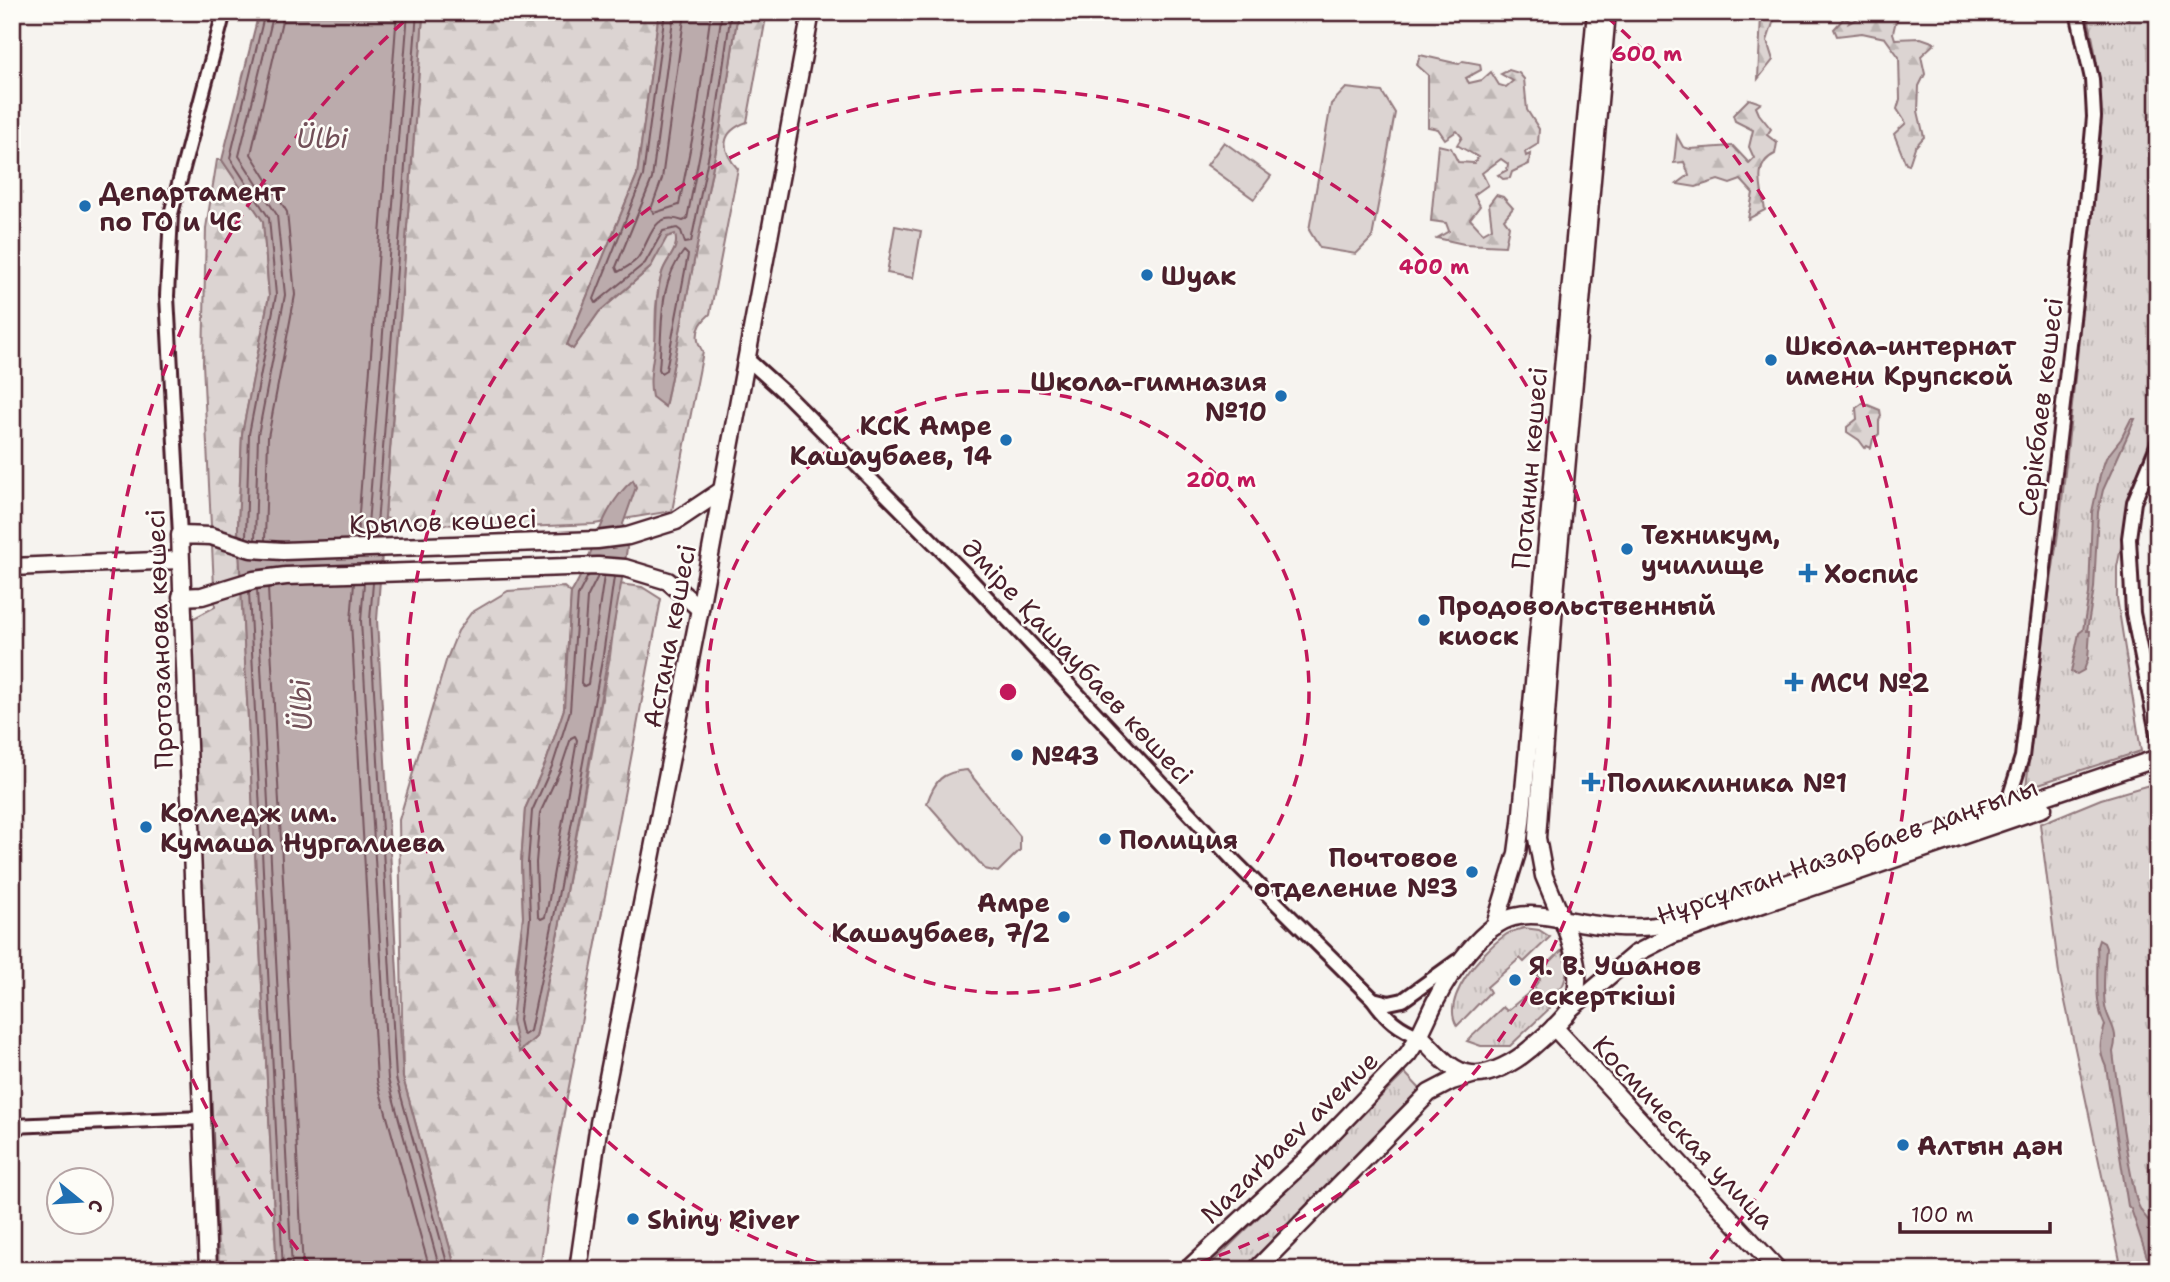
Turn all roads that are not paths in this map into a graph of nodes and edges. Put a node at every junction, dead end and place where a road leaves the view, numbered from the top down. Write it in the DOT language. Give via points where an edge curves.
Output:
graph roads {
  1 [pos="224,12"];
  2 [pos="811,12"];
  3 [pos="1596,12"];
  4 [pos="1607,12"];
  5 [pos="2077,12"];
  6 [pos="746,358"];
  7 [pos="2158,444"];
  8 [pos="722,491"];
  9 [pos="180,535"];
  10 [pos="180,560"];
  11 [pos="12,567"];
  12 [pos="181,597"];
  13 [pos="699,609"];
  14 [pos="2142,653"];
  15 [pos="2158,685"];
  16 [pos="2158,738"];
  17 [pos="2157,763"];
  18 [pos="2025,807"];
  19 [pos="1562,919"];
  20 [pos="1495,925"];
  21 [pos="1470,951"];
  22 [pos="1373,999"];
  23 [pos="1570,1009"];
  24 [pos="1554,1027"];
  25 [pos="1420,1037"];
  26 [pos="1472,1074"];
  27 [pos="202,1118"];
  28 [pos="12,1126"];
  29 [pos="208,1270"];
  30 [pos="578,1270"];
  31 [pos="1187,1270"];
  32 [pos="1256,1270"];
  33 [pos="1778,1270"];
  1 -- 9 [label="street, Протозанова көшесі" via="171,214 167,296"];
  2 -- 6 [label="main road, Астана көшесі"];
  3 -- 20 [label="main road, Потанин көшесі" via="1521,823 1517,853"];
  4 -- 19 [label="main road, Потанин көшесі" via="1537,838 1544,876"];
  5 -- 18 [label="street, Серікбаев көшесі" via="2092,79 2094,117 2022,757 2011,792"];
  6 -- 8 [label="main road, Астана көшесі"];
  6 -- 22 [label="street, Әміре Қашаубаев көшесі" via="957,566 1236,863"];
  7 -- 14 [label="street" via="2134,502 2129,538 2133,613"];
  8 -- 9 [label="main road, Крылов көшесі" via="676,521 597,540 284,551 251,549 211,536"];
  8 -- 13 [label="main road, Астана көшесі"];
  9 -- 10 [label="main road, Протозанова көшесі"];
  10 -- 11 [label="main road"];
  10 -- 12 [label="main road, Протозанова көшесі"];
  12 -- 13 [label="main road, Крылов көшесі" via="286,576 585,566 625,568 668,581"];
  12 -- 27 [label="main road, Протозанова көшесі"];
  13 -- 30 [label="main road, Астана көшесі" via="599,1123"];
  14 -- 15 [label="street"];
  14 -- 16 [label="street"];
  17 -- 18 [label="main road, Нұрсұлтан Назарбаев даңғылы"];
  18 -- 19 [label="main road, Нұрсұлтан Назарбаев даңғылы" via="1667,924 1613,928"];
  18 -- 23 [label="main road, Нұрсұлтан Назарбаев даңғылы" via="1672,935 1635,954"];
  19 -- 20 [label="main road, Нұрсұлтан Назарбаев даңғылы" via="1514,917"];
  19 -- 23 [label="main road" via="1577,963"];
  20 -- 21 [label="main road"];
  21 -- 22 [label="street" via="1404,1000"];
  21 -- 25 [label="main road" via="1436,999"];
  22 -- 25 [label="street, Әміре Қашаубаев көшесі" via="1385,1016"];
  23 -- 24 [label="main road, Нұрсұлтан Назарбаев даңғылы"];
  24 -- 26 [label="main road, Нұрсұлтан Назарбаев даңғылы" via="1518,1059"];
  24 -- 33 [label="main road, Космическая улица"];
  25 -- 26 [label="main road" via="1456,1069"];
  25 -- 31 [label="main road, Nazarbaev avenue" via="1308,1158"];
  26 -- 32 [label="main road" via="1429,1093"];
  27 -- 28 [label="street"];
  27 -- 29 [label="main road, Протозанова көшесі"];
}
